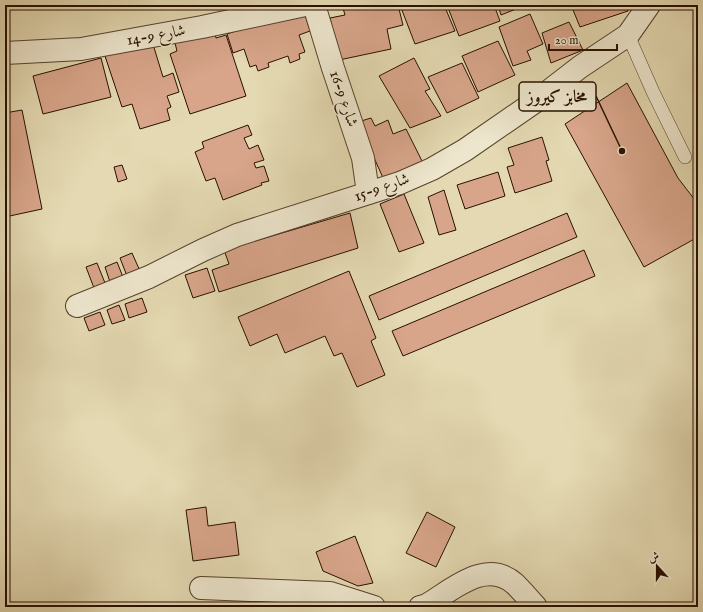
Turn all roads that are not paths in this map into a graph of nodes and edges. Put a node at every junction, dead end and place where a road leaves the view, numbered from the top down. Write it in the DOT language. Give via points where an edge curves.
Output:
graph roads {
  1 [pos="314,5"];
  2 [pos="649,5"];
  3 [pos="295,6"];
  4 [pos="628,35"];
  5 [pos="5,53"];
  6 [pos="685,157"];
  7 [pos="368,193"];
  8 [pos="77,306"];
  9 [pos="201,588"];
  10 [pos="374,607"];
  11 [pos="420,607"];
  12 [pos="536,607"];
  1 -- 7 [label="street, شارع 9-16" via="363,158"];
  2 -- 4 [label="street, شارع 9-15"];
  3 -- 5 [label="street, شارع 9-14" via="202,27 81,49"];
  4 -- 6 [label="lane"];
  4 -- 7 [label="street, شارع 9-15" via="465,150 432,169"];
  7 -- 8 [label="street, شارع 9-15" via="237,235 149,277"];
  9 -- 10 [label="street" via="330,593"];
  11 -- 12 [label="street" via="472,577 487,574 500,575 514,583"];
}
